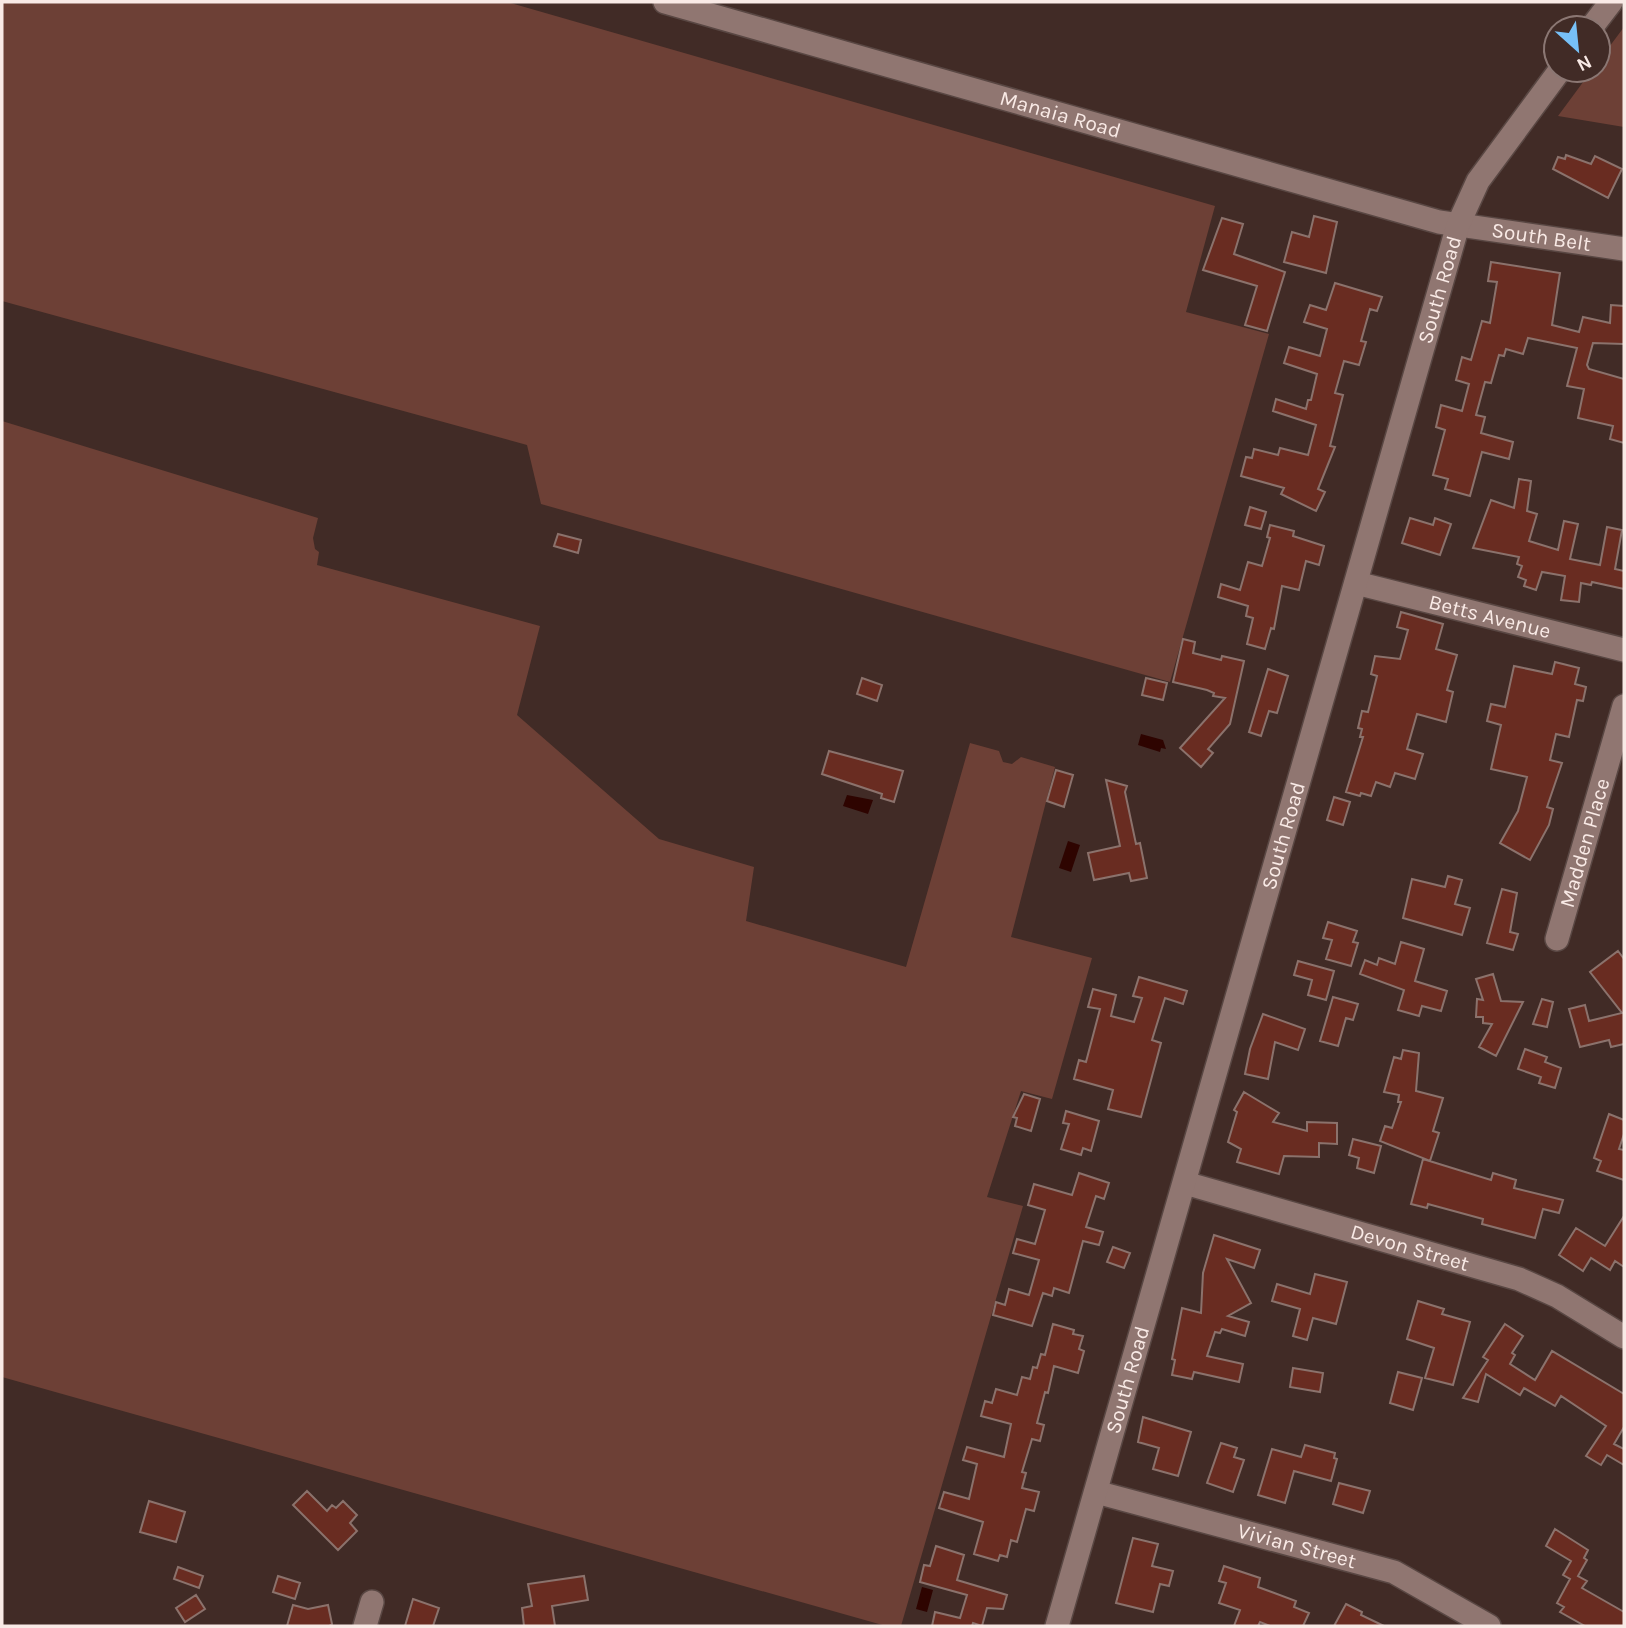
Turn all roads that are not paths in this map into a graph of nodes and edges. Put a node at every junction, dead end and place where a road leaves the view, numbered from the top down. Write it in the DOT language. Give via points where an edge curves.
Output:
graph roads {
  1 [pos="665,2"];
  2 [pos="1550,84"];
  3 [pos="1458,225"];
  4 [pos="1624,249"];
  5 [pos="1356,583"];
  6 [pos="1624,650"];
  7 [pos="1624,706"];
  8 [pos="1557,939"];
  9 [pos="1185,1183"];
  10 [pos="1624,1337"];
  11 [pos="1096,1492"];
  12 [pos="372,1602"];
  13 [pos="365,1626"];
  14 [pos="1057,1626"];
  15 [pos="1489,1626"];
  1 -- 3 [label="street, Manaia Road"];
  2 -- 3 [label="street, South Road" via="1478,181"];
  3 -- 4 [label="street, South Belt"];
  3 -- 5 [label="street, South Road"];
  5 -- 6 [label="street, Betts Avenue"];
  5 -- 9 [label="street, South Road"];
  7 -- 8 [label="street, Madden Place"];
  9 -- 10 [label="street, Devon Street" via="1519,1279"];
  9 -- 11 [label="street, South Road"];
  11 -- 14 [label="street, South Road"];
  11 -- 15 [label="street, Vivian Street" via="1394,1572"];
  12 -- 13 [label="street"];
}
